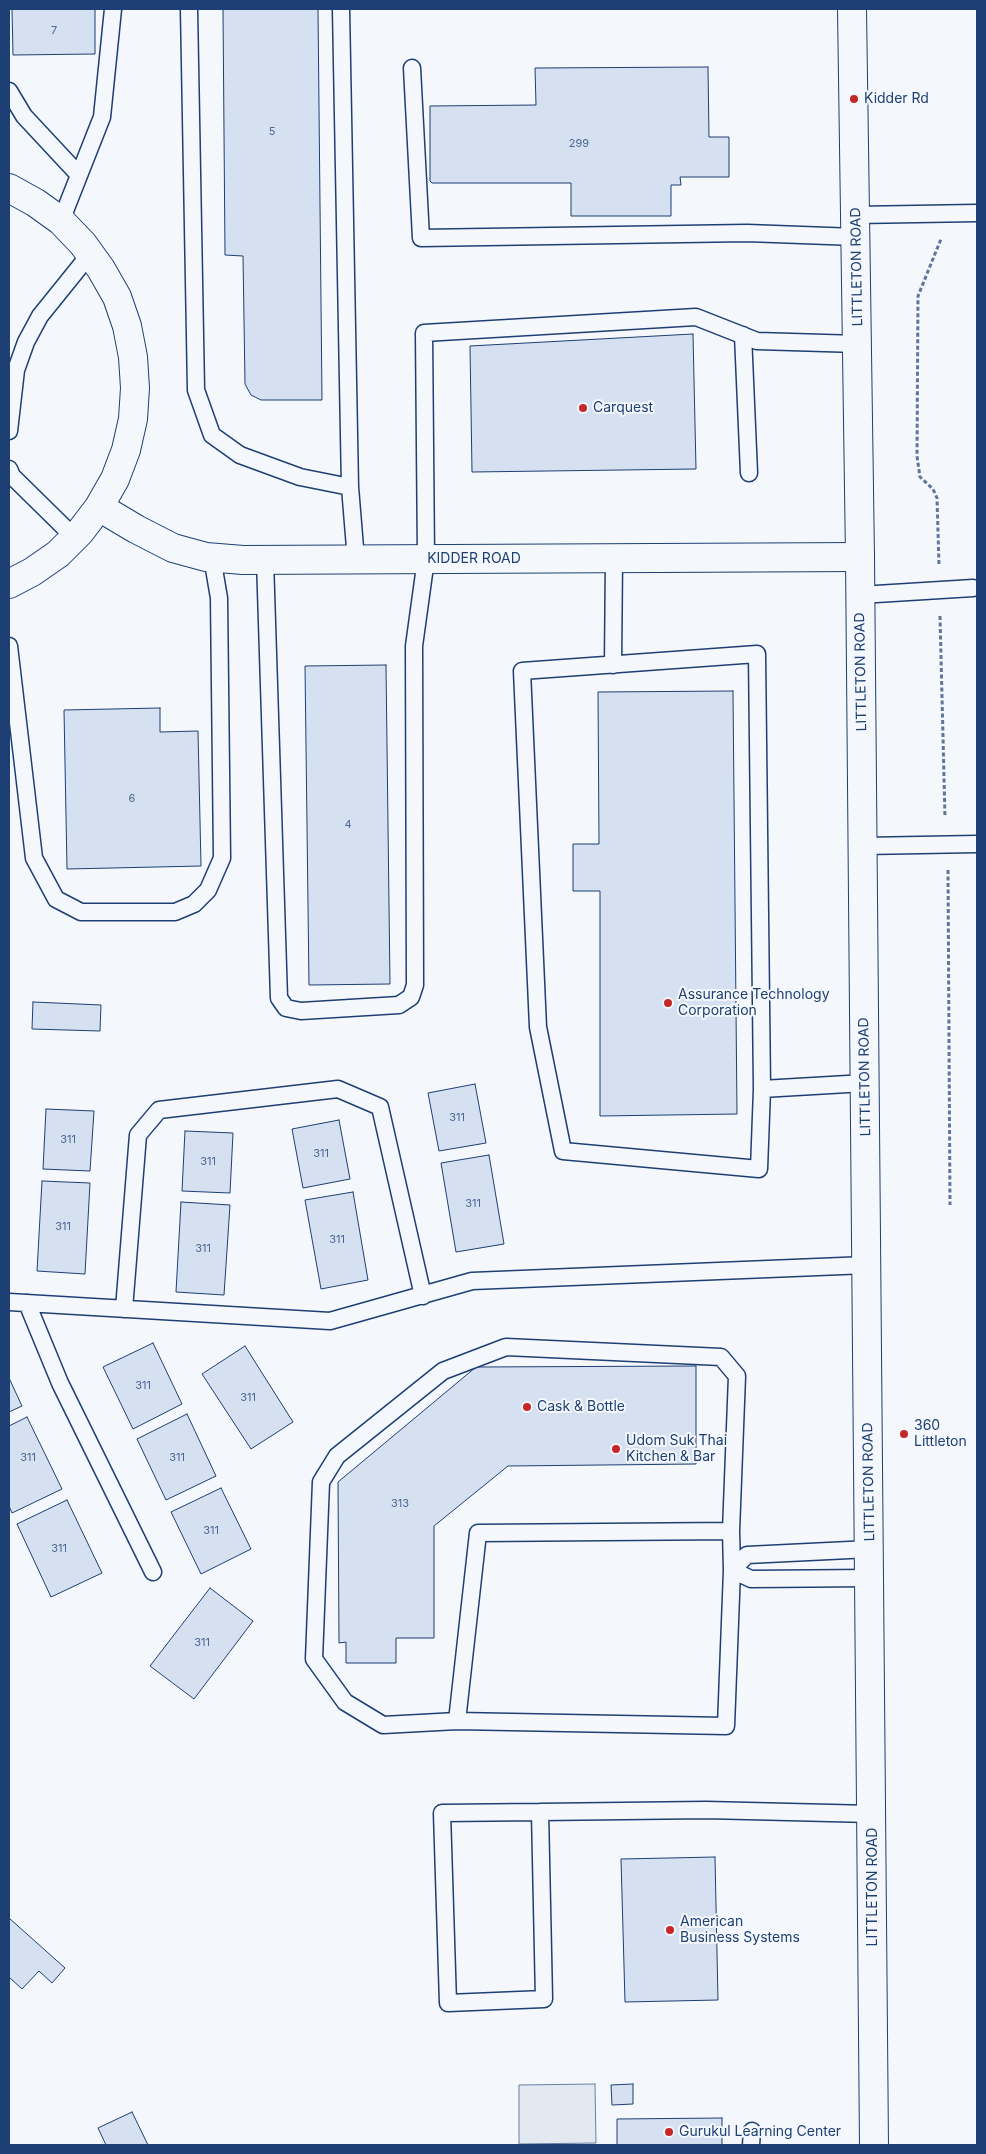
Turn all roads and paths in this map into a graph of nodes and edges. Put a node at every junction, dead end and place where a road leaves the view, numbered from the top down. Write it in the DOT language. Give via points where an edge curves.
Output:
graph roads {
  1 [pos="113,9"];
  2 [pos="188,9"];
  3 [pos="341,9"];
  4 [pos="852,9"];
  5 [pos="412,68"];
  6 [pos="9,91"];
  7 [pos="80,175"];
  8 [pos="9,188"];
  9 [pos="977,213"];
  10 [pos="948,214"];
  11 [pos="61,222"];
  12 [pos="856,226"];
  13 [pos="90,254"];
  14 [pos="743,335"];
  15 [pos="858,344"];
  16 [pos="9,431"];
  17 [pos="9,469"];
  18 [pos="749,473"];
  19 [pos="350,487"];
  20 [pos="100,506"];
  21 [pos="74,537"];
  22 [pos="860,556"];
  23 [pos="212,557"];
  24 [pos="614,558"];
  25 [pos="426,559"];
  26 [pos="265,560"];
  27 [pos="356,560"];
  28 [pos="9,584"];
  29 [pos="973,588"];
  30 [pos="940,590"];
  31 [pos="860,595"];
  32 [pos="9,646"];
  33 [pos="614,665"];
  34 [pos="945,817"];
  35 [pos="977,844"];
  36 [pos="863,846"];
  37 [pos="948,869"];
  38 [pos="865,1083"];
  39 [pos="762,1089"];
  40 [pos="950,1205"];
  41 [pos="867,1265"];
  42 [pos="422,1296"];
  43 [pos="9,1302"];
  44 [pos="27,1303"];
  45 [pos="124,1309"];
  46 [pos="731,1531"];
  47 [pos="870,1549"];
  48 [pos="732,1570"];
  49 [pos="153,1572"];
  50 [pos="870,1578"];
  51 [pos="457,1722"];
  52 [pos="540,1812"];
  53 [pos="872,1814"];
  54 [pos="874,2145"];
  1 -- 7 [label="lane" via="102,117"];
  2 -- 19 [label="lane" via="196,390 212,435 240,455 300,477"];
  3 -- 19 [label="lane"];
  4 -- 12 [label="main road, LITTLETON ROAD"];
  5 -- 12 [label="lane" via="421,238 747,233"];
  6 -- 7 [label="lane" via="24,116"];
  7 -- 11 [label="lane"];
  8 -- 11 [label="main road"];
  9 -- 10 [label="lane"];
  10 -- 12 [label="lane"];
  10 -- 30 [label="path" via="918,296 918,456 920,477 933,488 937,498"];
  11 -- 13 [label="main road"];
  12 -- 15 [label="main road, LITTLETON ROAD"];
  13 -- 16 [label="lane" via="40,316 26,342 16,370"];
  13 -- 20 [label="main road" via="117,297 127,326 136,388 126,450"];
  14 -- 15 [label="lane" via="757,341"];
  14 -- 18 [label="lane"];
  14 -- 25 [label="lane" via="696,317 424,333"];
  15 -- 22 [label="main road, LITTLETON ROAD"];
  17 -- 21 [label="lane" via="12,476"];
  19 -- 27 [label="lane"];
  20 -- 21 [label="main road"];
  20 -- 23 [label="main road, KIDDER ROAD" via="173,548"];
  21 -- 28 [label="main road" via="58,554"];
  22 -- 24 [label="main road, KIDDER ROAD"];
  22 -- 31 [label="main road, LITTLETON ROAD"];
  23 -- 26 [label="main road, KIDDER ROAD"];
  23 -- 32 [label="lane" via="219,598 222,858 208,890 194,904 175,912 81,912 56,899 34,858"];
  24 -- 25 [label="main road, KIDDER ROAD"];
  24 -- 33 [label="lane"];
  25 -- 26 [label="lane" via="414,646 415,985 410,997 399,1005 301,1011 286,1008 279,998"];
  25 -- 27 [label="main road, KIDDER ROAD"];
  26 -- 27 [label="main road, KIDDER ROAD"];
  29 -- 30 [label="lane"];
  30 -- 31 [label="lane"];
  30 -- 34 [label="path"];
  31 -- 36 [label="main road, LITTLETON ROAD"];
  33 -- 39 [label="lane" via="757,654"];
  33 -- 39 [label="lane" via="522,671 538,1026 562,1151 759,1169"];
  35 -- 36 [label="lane"];
  36 -- 38 [label="main road, LITTLETON ROAD"];
  37 -- 40 [label="path"];
  38 -- 39 [label="lane"];
  38 -- 41 [label="main road, LITTLETON ROAD"];
  41 -- 42 [label="lane" via="472,1282"];
  41 -- 47 [label="main road, LITTLETON ROAD"];
  42 -- 45 [label="lane" via="330,1321"];
  42 -- 45 [label="lane" via="380,1107 338,1089 159,1110 138,1135"];
  43 -- 44 [label="lane"];
  44 -- 45 [label="lane"];
  44 -- 49 [label="lane" via="60,1383"];
  46 -- 48 [label="lane"];
  46 -- 51 [label="lane" via="478,1532"];
  46 -- 51 [label="lane" via="737,1376 721,1357 506,1347 443,1371 337,1456 321,1482 314,1660 345,1702 383,1725"];
  47 -- 48 [label="lane" via="747,1555"];
  47 -- 50 [label="main road, LITTLETON ROAD"];
  48 -- 50 [label="lane" via="751,1579"];
  48 -- 51 [label="lane" via="726,1726"];
  50 -- 53 [label="main road, LITTLETON ROAD"];
  52 -- 52 [label="lane" via="442,1813 448,2003 544,1999"];
  52 -- 53 [label="lane" via="706,1810"];
  53 -- 54 [label="main road, LITTLETON ROAD"];
}
